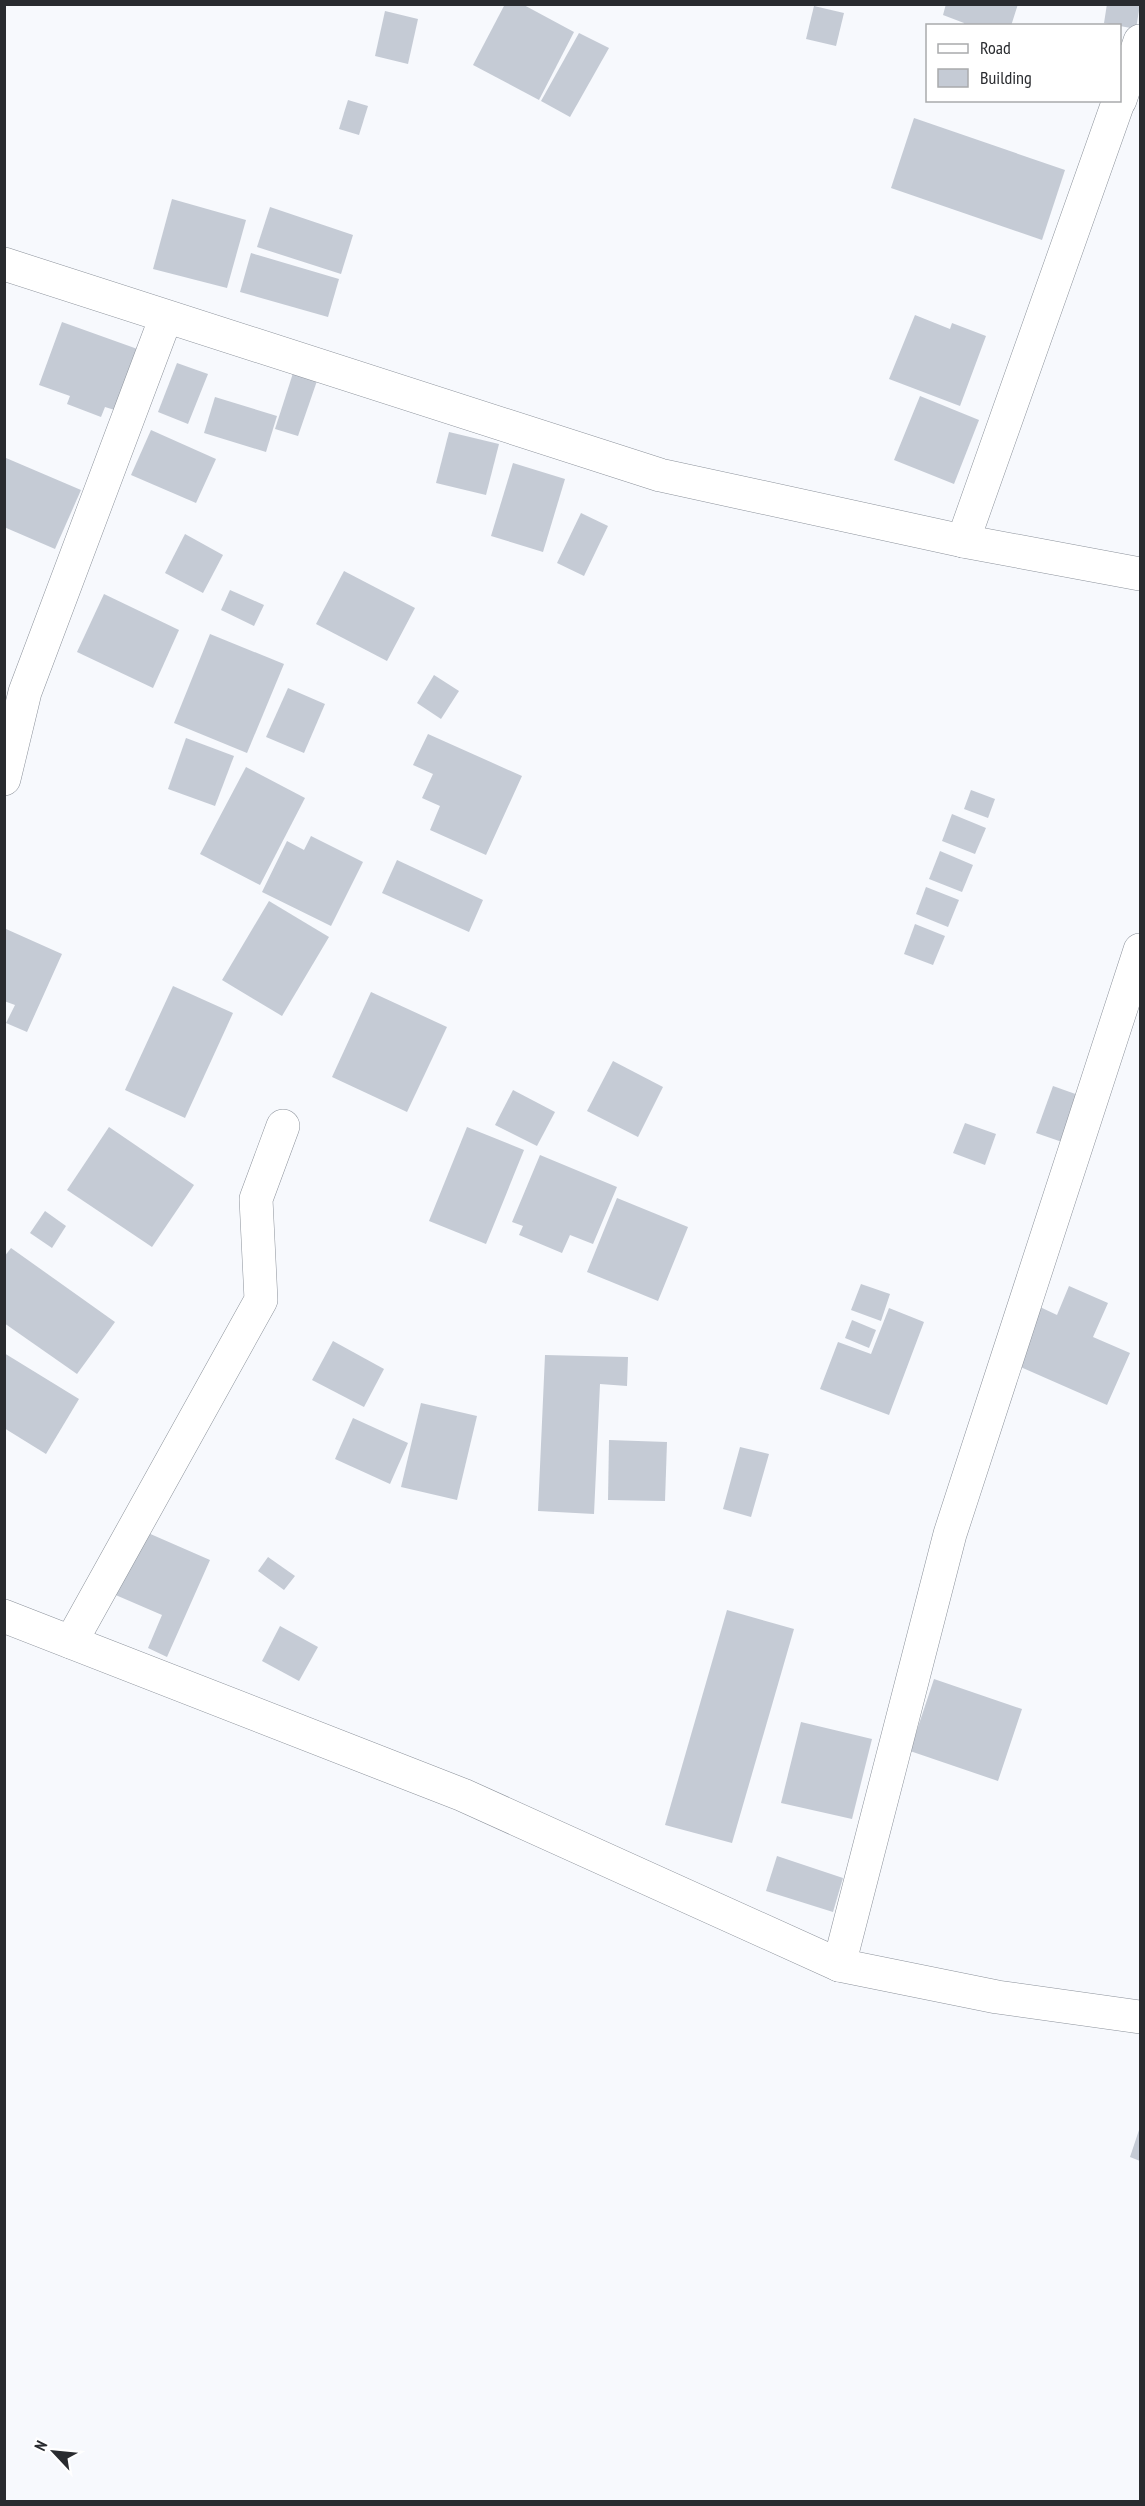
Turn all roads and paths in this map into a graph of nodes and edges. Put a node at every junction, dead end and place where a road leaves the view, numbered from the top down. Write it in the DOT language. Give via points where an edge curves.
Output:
graph roads {
  1 [pos="1140,41"];
  2 [pos="1121,94"];
  3 [pos="1118,102"];
  4 [pos="4,264"];
  5 [pos="166,316"];
  6 [pos="963,541"];
  7 [pos="1140,574"];
  8 [pos="4,779"];
  9 [pos="1140,950"];
  10 [pos="283,1126"];
  11 [pos="4,1616"];
  12 [pos="71,1642"];
  13 [pos="839,1965"];
  14 [pos="1140,2017"];
  1 -- 2 [label="street"];
  3 -- 6 [label="street"];
  4 -- 5 [label="street"];
  5 -- 6 [label="street" via="660,475"];
  5 -- 8 [label="street" via="25,692"];
  6 -- 7 [label="street"];
  9 -- 13 [label="street" via="950,1534"];
  10 -- 12 [label="street" via="256,1199 261,1300"];
  11 -- 12 [label="street"];
  12 -- 13 [label="street" via="463,1795"];
  13 -- 14 [label="street" via="1007,1998"];
}
